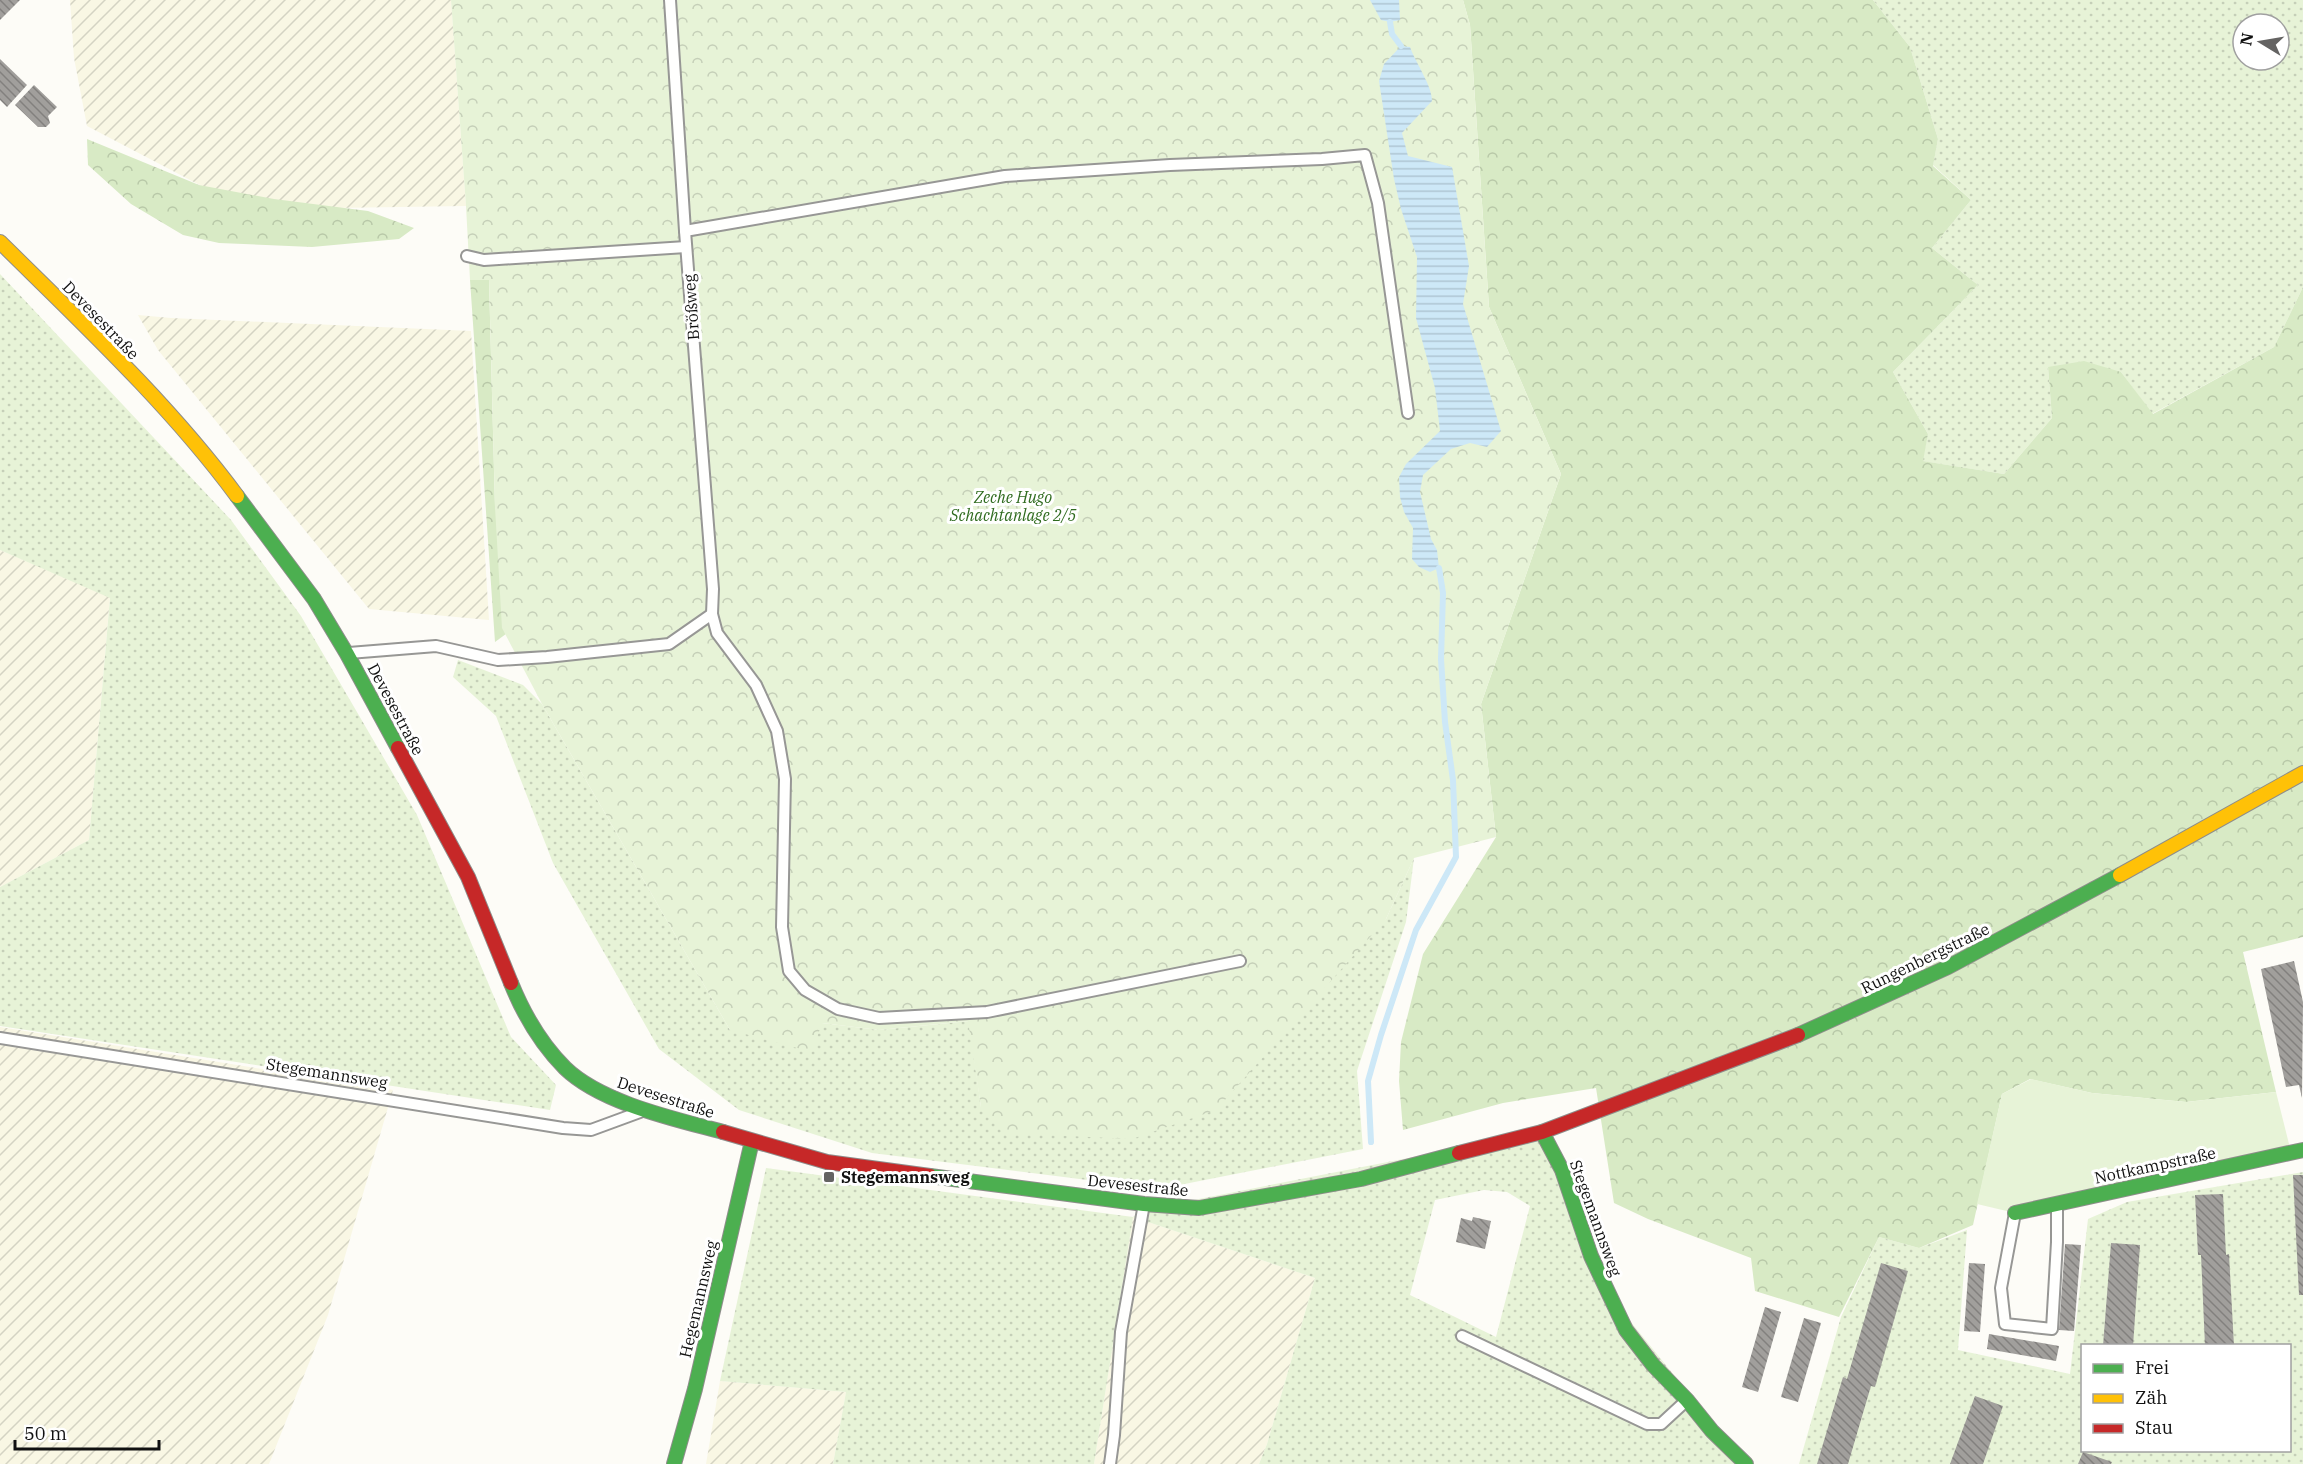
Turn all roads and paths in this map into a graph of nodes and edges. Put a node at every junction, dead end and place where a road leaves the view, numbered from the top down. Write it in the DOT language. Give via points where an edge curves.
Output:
graph roads {
  1 [pos="670,0"];
  2 [pos="685,231"];
  3 [pos="0,242"];
  4 [pos="686,247"];
  5 [pos="467,256"];
  6 [pos="1408,412"];
  7 [pos="712,614"];
  8 [pos="347,654"];
  9 [pos="2303,773"];
  10 [pos="1240,961"];
  11 [pos="0,1038"];
  12 [pos="645,1110"];
  13 [pos="1542,1132"];
  14 [pos="752,1141"];
  15 [pos="2303,1150"];
  16 [pos="1144,1204"];
  17 [pos="2057,1204"];
  18 [pos="2015,1213"];
  19 [pos="1462,1336"];
  20 [pos="1687,1400"];
  21 [pos="674,1464"];
  22 [pos="1110,1464"];
  23 [pos="1746,1464"];
  1 -- 2 [label="lane, Brößweg"];
  2 -- 4 [label="lane, Brößweg"];
  2 -- 6 [label="lane" via="1005,176 1365,155 1378,204"];
  3 -- 8 [label="street, Devesestraße" via="112,353 217,469 314,598"];
  4 -- 5 [label="lane" via="484,260"];
  4 -- 7 [label="lane, Brößweg"];
  7 -- 8 [label="lane" via="669,644 625,649 498,660 435,646"];
  7 -- 10 [label="lane" via="717,633 756,685 777,731 785,778 782,927 789,971 805,990 838,1008 879,1018 987,1012"];
  8 -- 12 [label="street, Devesestraße" via="468,877 520,1004 542,1041 567,1070 599,1091"];
  9 -- 13 [label="street, Rungenbergstraße" via="1948,967 1790,1039"];
  11 -- 12 [label="lane, Stegemannsweg" via="562,1128 591,1130"];
  12 -- 14 [label="street, Devesestraße"];
  13 -- 16 [label="street, Devesestraße" via="1361,1179 1254,1199 1199,1208"];
  13 -- 20 [label="street, Stegemannsweg" via="1562,1170 1591,1256 1626,1330"];
  14 -- 16 [label="street, Devesestraße" via="827,1162"];
  14 -- 21 [label="street, Hegemannsweg"];
  15 -- 17 [label="street, Nottkampstraße"];
  16 -- 22 [label="lane" via="1121,1332"];
  17 -- 18 [label="street, Nottkampstraße"];
  17 -- 18 [label="lane" via="2052,1329 2005,1324 2001,1288"];
  19 -- 20 [label="lane" via="1647,1424 1661,1424"];
  20 -- 23 [label="street, Stegemannsweg"];
}
